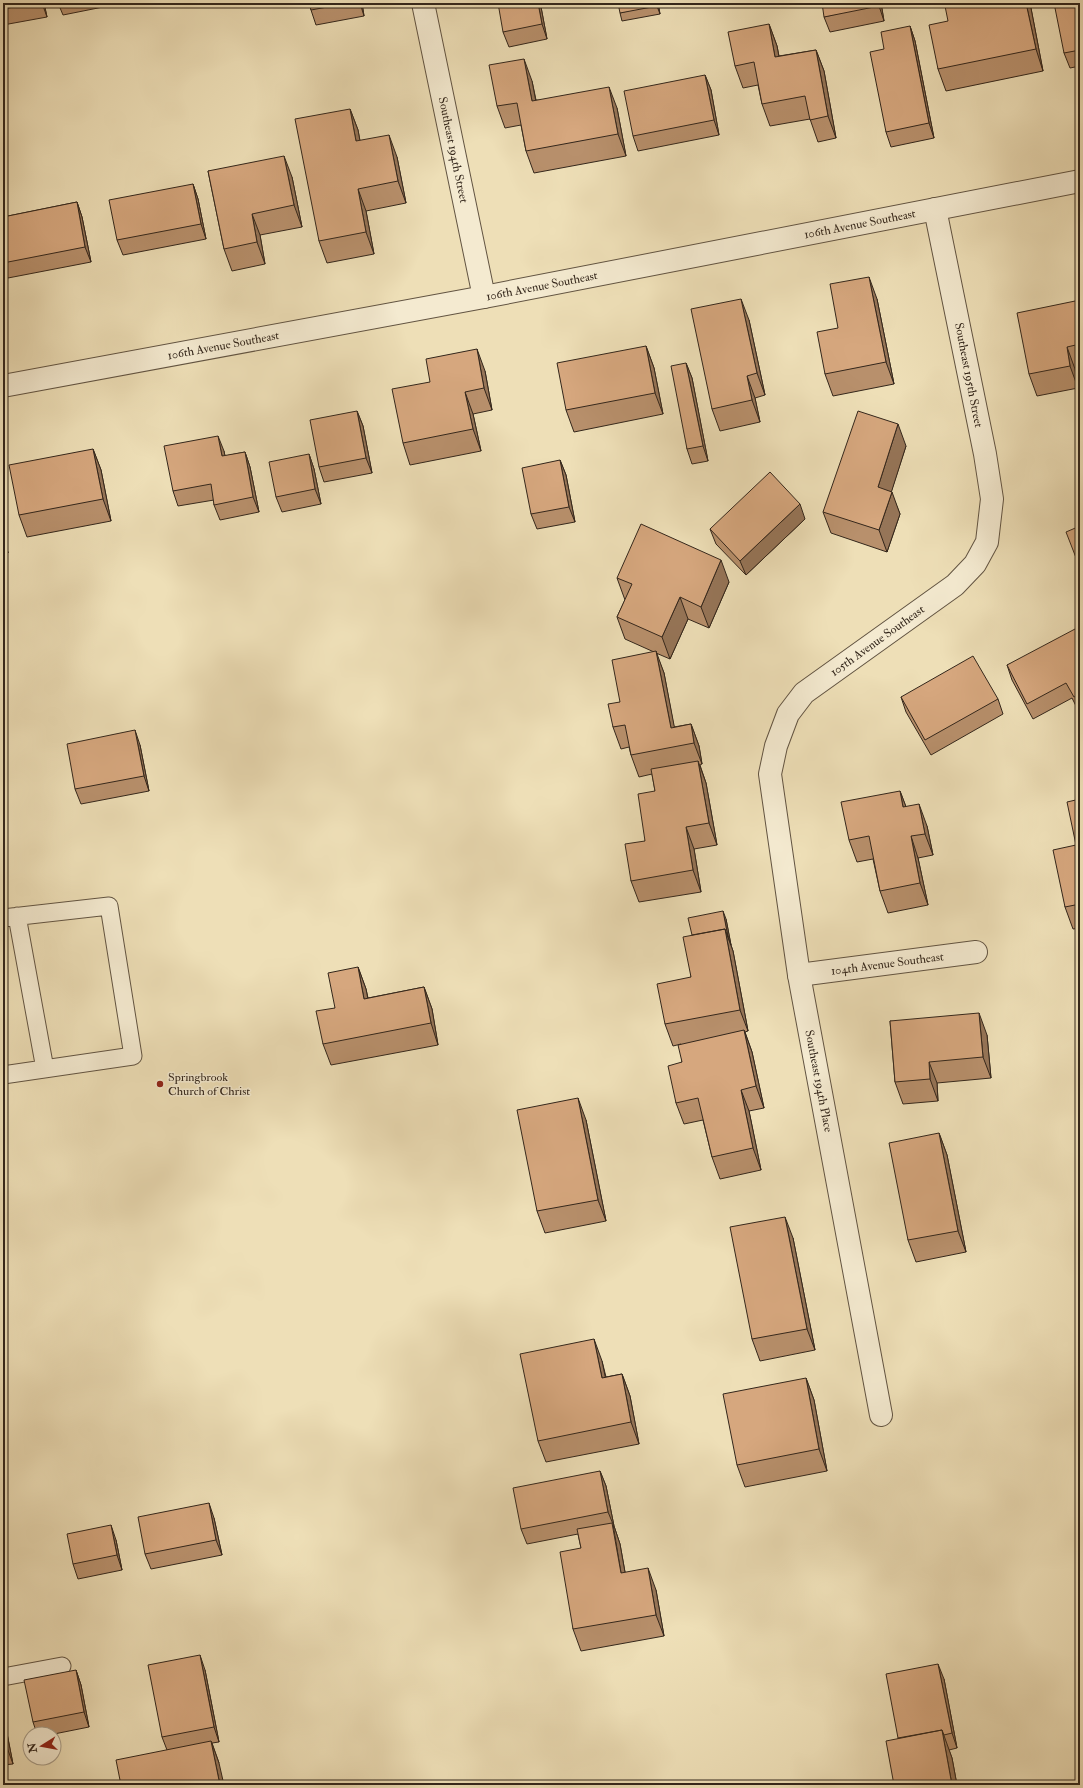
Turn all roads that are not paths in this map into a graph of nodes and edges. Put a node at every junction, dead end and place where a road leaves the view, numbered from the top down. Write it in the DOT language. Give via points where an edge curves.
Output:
graph roads {
  1 [pos="423,3"];
  2 [pos="1080,181"];
  3 [pos="936,209"];
  4 [pos="484,297"];
  5 [pos="3,386"];
  6 [pos="987,542"];
  7 [pos="776,746"];
  8 [pos="10,917"];
  9 [pos="976,952"];
  10 [pos="799,975"];
  11 [pos="45,1069"];
  12 [pos="3,1075"];
  13 [pos="881,1415"];
  14 [pos="62,1666"];
  15 [pos="3,1677"];
  1 -- 4 [label="street, Southeast 194th Street"];
  2 -- 3 [label="street, 106th Avenue Southeast"];
  3 -- 4 [label="street, 106th Avenue Southeast"];
  3 -- 6 [label="street, Southeast 195th Street" via="992,499"];
  4 -- 5 [label="street, 106th Avenue Southeast"];
  6 -- 7 [label="street, 105th Avenue Southeast" via="975,564 955,586 804,693 788,714"];
  7 -- 10 [label="street, Southeast 194th Place" via="770,774"];
  8 -- 11 [label="lane"];
  8 -- 11 [label="lane" via="109,906 134,1056"];
  9 -- 10 [label="street, 104th Avenue Southeast"];
  10 -- 13 [label="street, Southeast 194th Place"];
  11 -- 12 [label="lane"];
  14 -- 15 [label="lane"];
}
